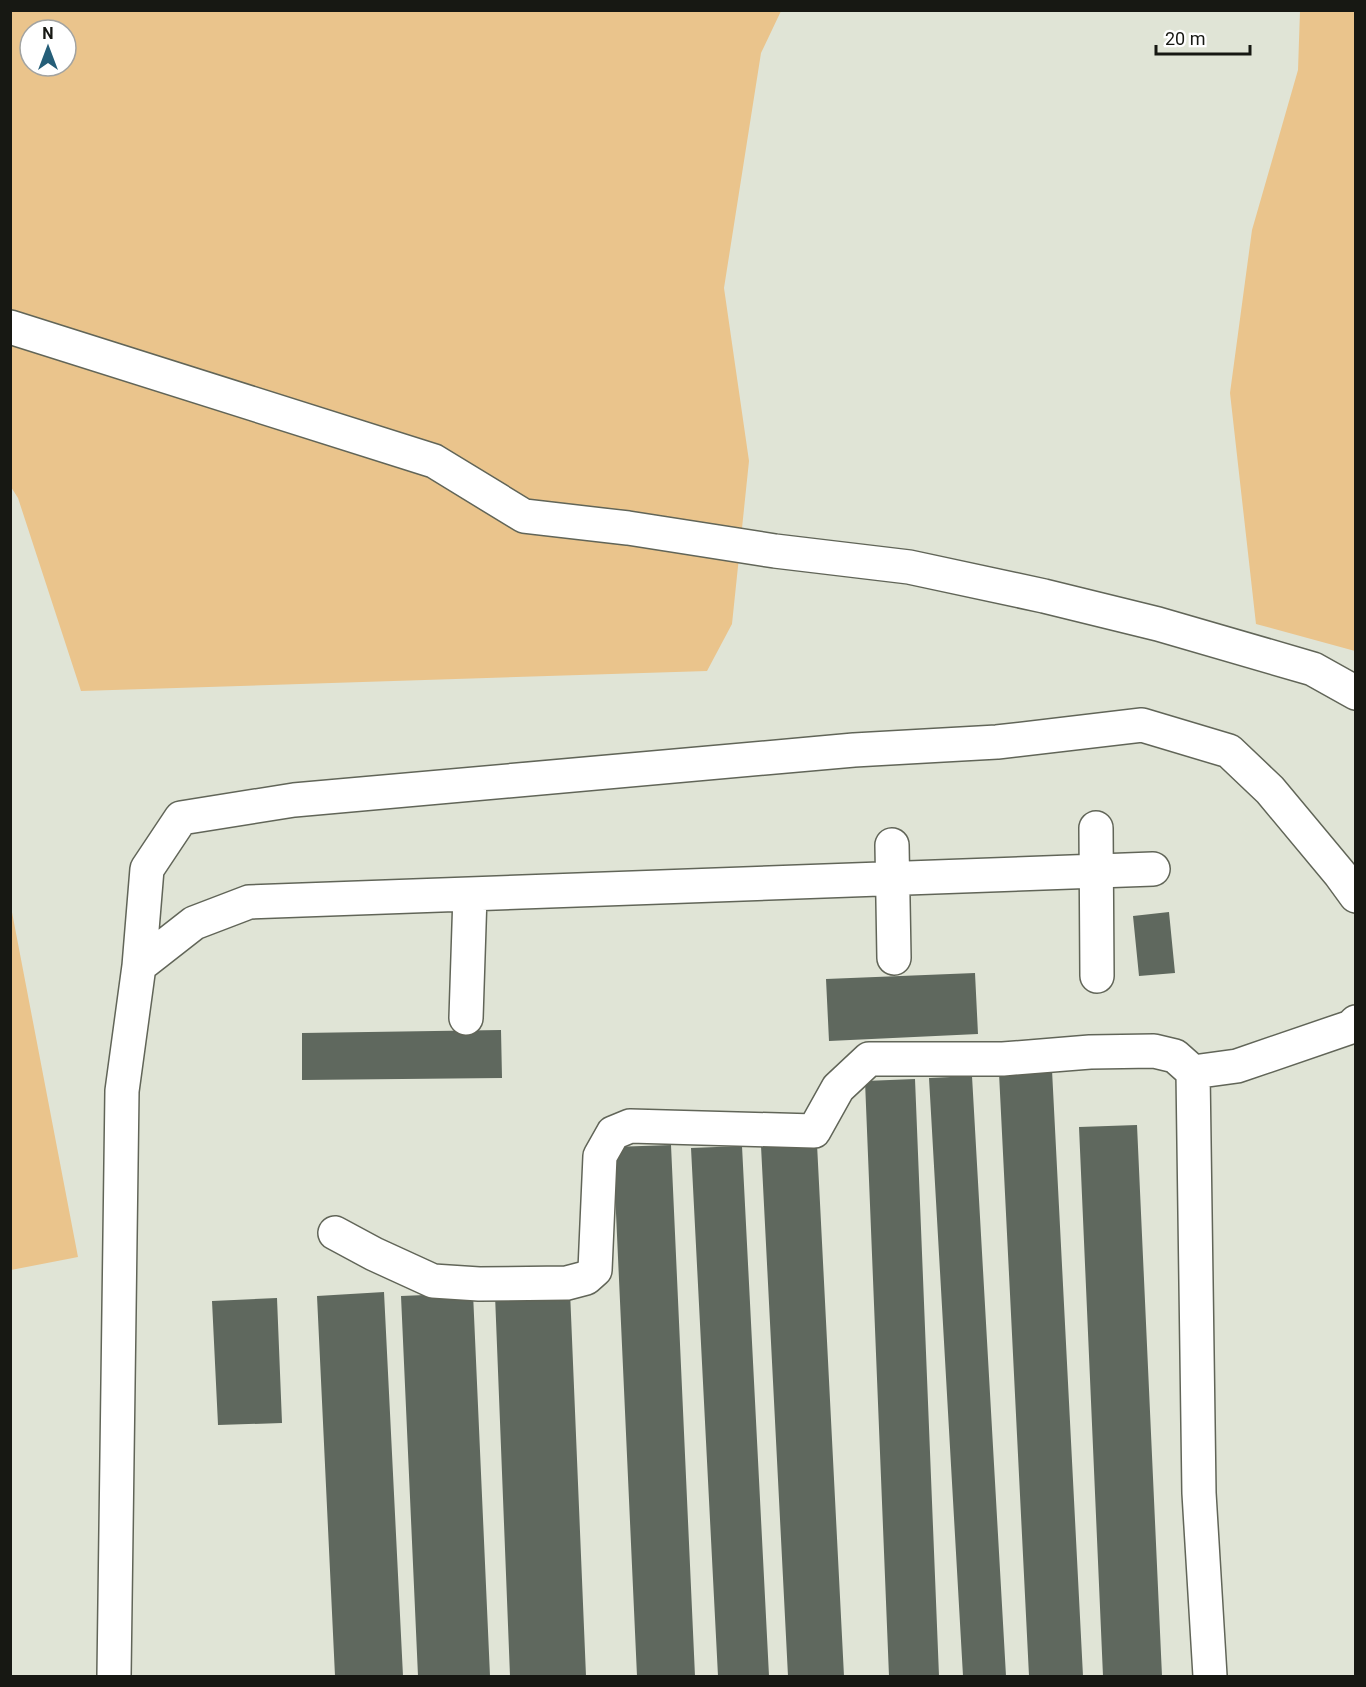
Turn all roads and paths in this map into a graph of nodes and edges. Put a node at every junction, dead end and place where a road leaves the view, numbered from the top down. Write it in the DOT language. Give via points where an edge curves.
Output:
graph roads {
  1 [pos="10,327"];
  2 [pos="1356,693"];
  3 [pos="1096,828"];
  4 [pos="892,845"];
  5 [pos="1153,869"];
  6 [pos="893,879"];
  7 [pos="470,895"];
  8 [pos="1356,896"];
  9 [pos="894,958"];
  10 [pos="139,966"];
  11 [pos="1097,976"];
  12 [pos="466,1018"];
  13 [pos="1356,1023"];
  14 [pos="1192,1071"];
  15 [pos="335,1233"];
  16 [pos="114,1677"];
  17 [pos="1210,1677"];
  1 -- 2 [label="street" via="434,461 524,516 909,567 999,586 1158,624 1313,669"];
  3 -- 11 [label="street"];
  4 -- 6 [label="street"];
  5 -- 6 [label="street"];
  6 -- 7 [label="street"];
  6 -- 9 [label="street"];
  7 -- 10 [label="street" via="249,902 194,923"];
  7 -- 12 [label="street"];
  8 -- 10 [label="street" via="1270,790 1229,751 1142,725 997,742 854,750 294,800 181,818 147,869"];
  10 -- 16 [label="street" via="122,1091"];
  13 -- 14 [label="street" via="1237,1066"];
  14 -- 15 [label="street" via="1175,1056 1154,1051 1003,1059 869,1059 838,1088 814,1131 630,1126 613,1133 600,1156 595,1270 586,1278 567,1283 433,1281"];
  14 -- 17 [label="street" via="1199,1493"];
}
